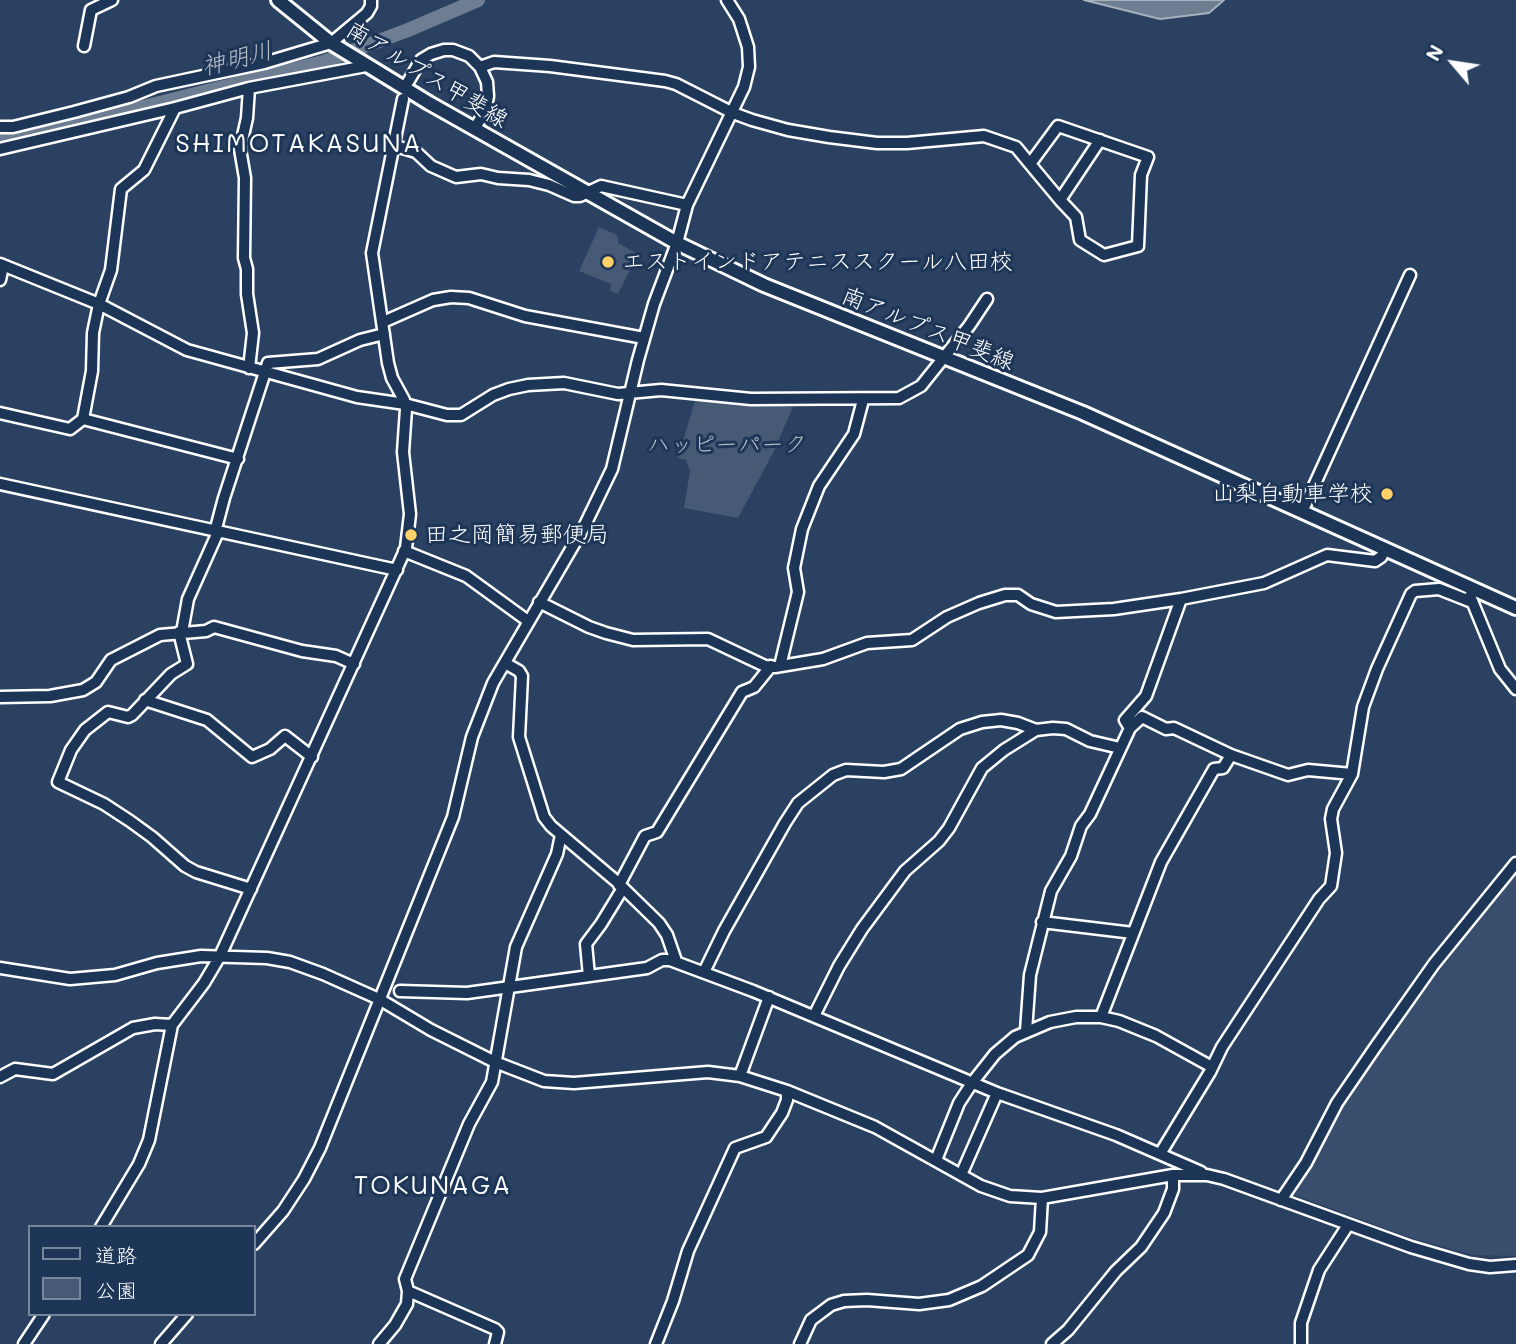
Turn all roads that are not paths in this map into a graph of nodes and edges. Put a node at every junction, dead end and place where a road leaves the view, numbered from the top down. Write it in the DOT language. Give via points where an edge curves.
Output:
graph roads {
  1 [pos="112,0"];
  2 [pos="278,0"];
  3 [pos="371,0"];
  4 [pos="727,0"];
  5 [pos="333,44"];
  6 [pos="84,46"];
  7 [pos="362,63"];
  8 [pos="480,67"];
  9 [pos="408,82"];
  10 [pos="249,88"];
  11 [pos="403,100"];
  12 [pos="175,108"];
  13 [pos="733,113"];
  14 [pos="0,127"];
  15 [pos="474,129"];
  16 [pos="1100,140"];
  17 [pos="393,145"];
  18 [pos="0,149"];
  19 [pos="1030,164"];
  20 [pos="588,191"];
  21 [pos="1060,200"];
  22 [pos="687,205"];
  23 [pos="677,243"];
  24 [pos="2,265"];
  25 [pos="1410,275"];
  26 [pos="0,280"];
  27 [pos="987,299"];
  28 [pos="99,304"];
  29 [pos="383,322"];
  30 [pos="384,334"];
  31 [pos="644,338"];
  32 [pos="944,358"];
  33 [pos="249,368"];
  34 [pos="265,372"];
  35 [pos="631,393"];
  36 [pos="863,400"];
  37 [pos="405,404"];
  38 [pos="0,413"];
  39 [pos="83,419"];
  40 [pos="237,459"];
  41 [pos="0,484"];
  42 [pos="1302,512"];
  43 [pos="217,532"];
  44 [pos="1385,550"];
  45 [pos="404,551"];
  46 [pos="397,570"];
  47 [pos="1441,574"];
  48 [pos="1466,585"];
  49 [pos="1439,589"];
  50 [pos="1181,599"];
  51 [pos="539,602"];
  52 [pos="1472,602"];
  53 [pos="1516,608"];
  54 [pos="528,621"];
  55 [pos="181,632"];
  56 [pos="505,663"];
  57 [pos="354,664"];
  58 [pos="776,666"];
  59 [pos="1516,689"];
  60 [pos="0,696"];
  61 [pos="145,700"];
  62 [pos="1130,728"];
  63 [pos="1036,730"];
  64 [pos="1120,748"];
  65 [pos="1231,755"];
  66 [pos="312,757"];
  67 [pos="1352,774"];
  68 [pos="561,835"];
  69 [pos="1516,863"];
  70 [pos="621,886"];
  71 [pos="251,889"];
  72 [pos="1042,922"];
  73 [pos="1133,933"];
  74 [pos="220,956"];
  75 [pos="676,961"];
  76 [pos="0,968"];
  77 [pos="705,972"];
  78 [pos="589,976"];
  79 [pos="509,987"];
  80 [pos="400,991"];
  81 [pos="769,997"];
  82 [pos="379,999"];
  83 [pos="814,1016"];
  84 [pos="1101,1017"];
  85 [pos="172,1026"];
  86 [pos="1026,1031"];
  87 [pos="495,1062"];
  88 [pos="1212,1067"];
  89 [pos="740,1076"];
  90 [pos="0,1077"];
  91 [pos="972,1083"];
  92 [pos="787,1091"];
  93 [pos="997,1093"];
  94 [pos="1160,1154"];
  95 [pos="936,1160"];
  96 [pos="961,1175"];
  97 [pos="1173,1175"];
  98 [pos="1208,1175"];
  99 [pos="1042,1198"];
  100 [pos="1281,1200"];
  101 [pos="102,1225"];
  102 [pos="1348,1225"];
  103 [pos="256,1242"];
  104 [pos="1516,1268"];
  105 [pos="408,1291"];
  106 [pos="43,1316"];
  107 [pos="185,1316"];
  108 [pos="1057,1342"];
  109 [pos="24,1344"];
  110 [pos="161,1344"];
  111 [pos="379,1344"];
  112 [pos="495,1344"];
  113 [pos="656,1344"];
  114 [pos="800,1344"];
  115 [pos="1301,1344"];
  1 -- 6 [label="street" via="91,10"];
  2 -- 5 [label="main road, 南アルプス甲斐線"];
  3 -- 5 [label="street" via="367,13"];
  4 -- 13 [label="street" via="739,19 749,54 744,87"];
  5 -- 7 [label="main road, 南アルプス甲斐線"];
  5 -- 14 [label="street"];
  7 -- 10 [label="street"];
  7 -- 15 [label="main road, 南アルプス甲斐線"];
  8 -- 9 [label="street" via="462,52 444,50 421,60"];
  8 -- 13 [label="street" via="494,62 550,66 665,81"];
  8 -- 15 [label="street" via="488,96"];
  10 -- 12 [label="street"];
  10 -- 33 [label="street" via="240,149 245,178 244,258 253,333"];
  11 -- 17 [label="street"];
  12 -- 18 [label="street"];
  12 -- 28 [label="street" via="145,170 121,189 111,270"];
  13 -- 19 [label="street" via="788,130 877,143 984,136 1016,147"];
  13 -- 22 [label="street"];
  15 -- 20 [label="main road, 南アルプス甲斐線"];
  16 -- 19 [label="street" via="1058,126"];
  16 -- 21 [label="street"];
  16 -- 21 [label="street" via="1148,157 1141,175 1138,247 1100,253 1080,240 1076,217"];
  17 -- 20 [label="street" via="416,152 430,166 456,177 481,174 529,180 574,196"];
  17 -- 29 [label="street" via="372,254"];
  19 -- 21 [label="street"];
  20 -- 22 [label="street" via="601,186"];
  20 -- 23 [label="main road, 南アルプス甲斐線"];
  22 -- 23 [label="street"];
  23 -- 31 [label="street"];
  23 -- 32 [label="main road, 南アルプス甲斐線" via="764,285"];
  24 -- 26 [label="street"];
  24 -- 28 [label="street"];
  25 -- 42 [label="street"];
  27 -- 32 [label="street"];
  28 -- 33 [label="street" via="187,350"];
  28 -- 39 [label="street"];
  29 -- 30 [label="street"];
  29 -- 31 [label="street" via="433,300 470,298 525,316"];
  30 -- 34 [label="street" via="318,359 268,363"];
  30 -- 37 [label="street" via="392,378"];
  31 -- 35 [label="street"];
  32 -- 36 [label="street" via="909,394"];
  32 -- 42 [label="main road, 南アルプス甲斐線" via="1083,413"];
  33 -- 34 [label="street"];
  34 -- 37 [label="street" via="357,397"];
  34 -- 40 [label="street"];
  35 -- 36 [label="street" via="661,390 751,399"];
  35 -- 37 [label="street" via="564,383 528,385 493,396 461,415"];
  35 -- 51 [label="street" via="608,479"];
  36 -- 58 [label="street" via="854,434 819,486 802,529 794,568 798,592"];
  37 -- 45 [label="street" via="403,452 410,530"];
  38 -- 39 [label="street" via="70,429"];
  39 -- 40 [label="street"];
  40 -- 43 [label="street"];
  41 -- 43 [label="street"];
  42 -- 44 [label="main road, 南アルプス甲斐線"];
  43 -- 46 [label="street"];
  43 -- 55 [label="street" via="188,599"];
  44 -- 47 [label="main road, 南アルプス甲斐線"];
  44 -- 50 [label="street" via="1375,561 1327,555 1264,583"];
  45 -- 46 [label="street"];
  45 -- 54 [label="street" via="466,576"];
  46 -- 57 [label="street"];
  47 -- 48 [label="main road, 南アルプス甲斐線"];
  47 -- 49 [label="street"];
  48 -- 52 [label="street"];
  48 -- 53 [label="main road, 南アルプス甲斐線"];
  49 -- 52 [label="street"];
  49 -- 67 [label="street" via="1411,594 1363,707"];
  50 -- 58 [label="street" via="1056,612 1017,595 1005,595 947,617 912,640 867,643 823,659"];
  50 -- 62 [label="street" via="1146,696 1125,720"];
  51 -- 54 [label="street"];
  51 -- 58 [label="street" via="606,633 633,640 708,639 765,666"];
  52 -- 59 [label="street" via="1500,669"];
  54 -- 56 [label="street"];
  55 -- 57 [label="street" via="214,627"];
  55 -- 60 [label="street" via="160,635 111,660 90,688 50,696"];
  55 -- 61 [label="street" via="187,664"];
  56 -- 68 [label="street" via="523,676 519,737 544,817"];
  56 -- 82 [label="street" via="472,737 453,817"];
  57 -- 66 [label="street"];
  58 -- 70 [label="street" via="742,692 657,832 645,836"];
  61 -- 66 [label="street" via="207,720 252,757 285,736"];
  61 -- 71 [label="street" via="128,718 108,712 85,730 58,782 130,821 185,866"];
  62 -- 64 [label="street"];
  62 -- 65 [label="street" via="1142,717"];
  63 -- 64 [label="street" via="1066,729"];
  63 -- 77 [label="street" via="1009,721 982,722 960,729 901,769 846,770 833,775 799,803 785,823"];
  63 -- 83 [label="street" via="982,768 949,828 905,871 862,929"];
  64 -- 72 [label="street" via="1051,891"];
  65 -- 67 [label="street" via="1288,775 1308,770"];
  65 -- 73 [label="street" via="1223,768 1214,769 1161,862"];
  66 -- 71 [label="street"];
  67 -- 88 [label="street" via="1331,819 1336,853 1331,886"];
  68 -- 70 [label="street"];
  68 -- 79 [label="street" via="516,947"];
  69 -- 100 [label="street" via="1434,964 1362,1065"];
  70 -- 75 [label="street" via="659,923"];
  70 -- 78 [label="street" via="586,944"];
  71 -- 74 [label="street"];
  72 -- 73 [label="street"];
  72 -- 86 [label="street" via="1030,975"];
  73 -- 84 [label="street"];
  74 -- 76 [label="street" via="182,958 92,978"];
  74 -- 82 [label="street" via="290,962"];
  74 -- 85 [label="street"];
  75 -- 77 [label="street"];
  75 -- 78 [label="street"];
  77 -- 81 [label="street"];
  78 -- 79 [label="street"];
  79 -- 80 [label="street" via="467,993"];
  79 -- 87 [label="street"];
  81 -- 83 [label="street"];
  81 -- 89 [label="street"];
  82 -- 87 [label="street"];
  82 -- 103 [label="street" via="304,1180"];
  83 -- 91 [label="street"];
  84 -- 86 [label="street" via="1050,1021"];
  84 -- 88 [label="street" via="1156,1036"];
  85 -- 90 [label="street" via="133,1028 54,1074 15,1069"];
  85 -- 101 [label="street" via="149,1140"];
  86 -- 91 [label="street" via="995,1054"];
  87 -- 89 [label="street" via="558,1083 708,1072"];
  87 -- 105 [label="street" via="492,1083 469,1124 405,1279"];
  88 -- 94 [label="street"];
  89 -- 92 [label="street"];
  91 -- 93 [label="street"];
  91 -- 95 [label="street"];
  92 -- 95 [label="street" via="875,1127"];
  92 -- 113 [label="street" via="782,1113 766,1137 735,1148 688,1251"];
  93 -- 94 [label="street"];
  93 -- 96 [label="street"];
  94 -- 98 [label="street"];
  95 -- 96 [label="street"];
  96 -- 99 [label="street" via="1010,1196"];
  97 -- 98 [label="street"];
  97 -- 99 [label="street"];
  97 -- 108 [label="street" via="1164,1213 1141,1247"];
  98 -- 100 [label="street"];
  99 -- 114 [label="street" via="1036,1244 1016,1265 982,1286 949,1300 919,1304 867,1300 831,1305 811,1320"];
  100 -- 102 [label="street"];
  102 -- 104 [label="street" via="1469,1264"];
  102 -- 115 [label="street" via="1319,1270 1301,1323"];
  105 -- 111 [label="street" via="407,1304"];
  105 -- 112 [label="street" via="495,1329"];
  106 -- 109 [label="street"];
  107 -- 110 [label="street"];
}
